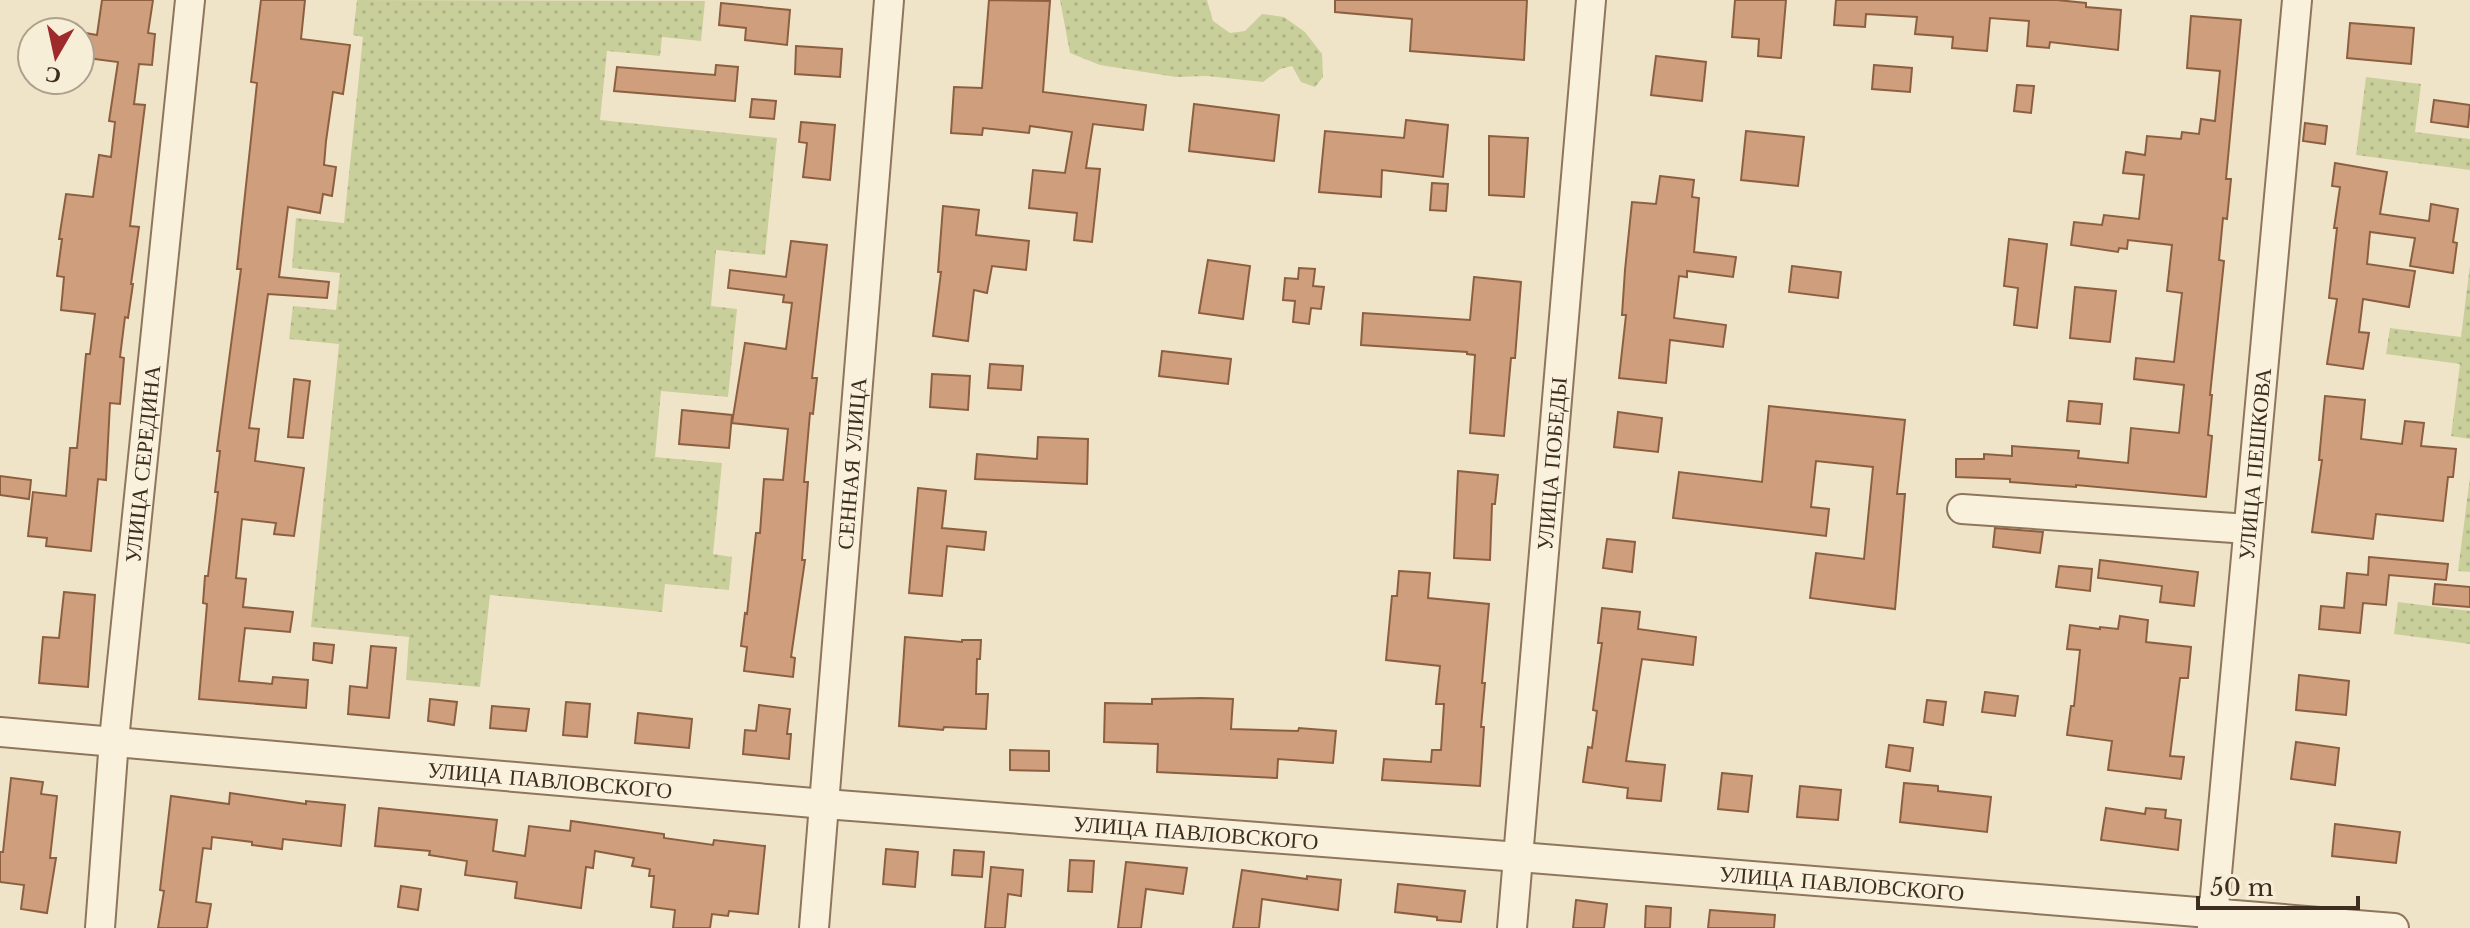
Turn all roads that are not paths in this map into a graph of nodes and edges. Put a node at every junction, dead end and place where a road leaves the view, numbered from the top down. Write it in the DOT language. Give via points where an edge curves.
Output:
graph roads {
  1 [pos="190,0"];
  2 [pos="889,0"];
  3 [pos="1591,0"];
  4 [pos="2297,0"];
  5 [pos="1962,509"];
  6 [pos="2248,529"];
  7 [pos="0,732"];
  8 [pos="114,740"];
  9 [pos="825,804"];
  10 [pos="1519,857"];
  11 [pos="2213,920"];
  12 [pos="100,928"];
  13 [pos="814,928"];
  14 [pos="1512,928"];
  15 [pos="2394,928"];
  1 -- 8 [label="street, УЛИЦА СЕРЕДИНА"];
  2 -- 9 [label="street, СЕННАЯ УЛИЦА"];
  3 -- 10 [label="street, УЛИЦА ПОБЕДЫ"];
  4 -- 6 [label="street, УЛИЦА ПЕШКОВА"];
  5 -- 6 [label="street"];
  6 -- 11 [label="street, УЛИЦА ПЕШКОВА"];
  7 -- 8 [label="street, УЛИЦА ПАВЛОВСКОГО"];
  8 -- 9 [label="street, УЛИЦА ПАВЛОВСКОГО"];
  8 -- 12 [label="street, УЛИЦА СЕРЕДИНА"];
  9 -- 10 [label="street, УЛИЦА ПАВЛОВСКОГО"];
  9 -- 13 [label="street, СЕННАЯ УЛИЦА"];
  10 -- 11 [label="street, УЛИЦА ПАВЛОВСКОГО"];
  10 -- 14 [label="street, УЛИЦА ПОБЕДЫ"];
  11 -- 15 [label="street, УЛИЦА ПАВЛОВСКОГО"];
}
